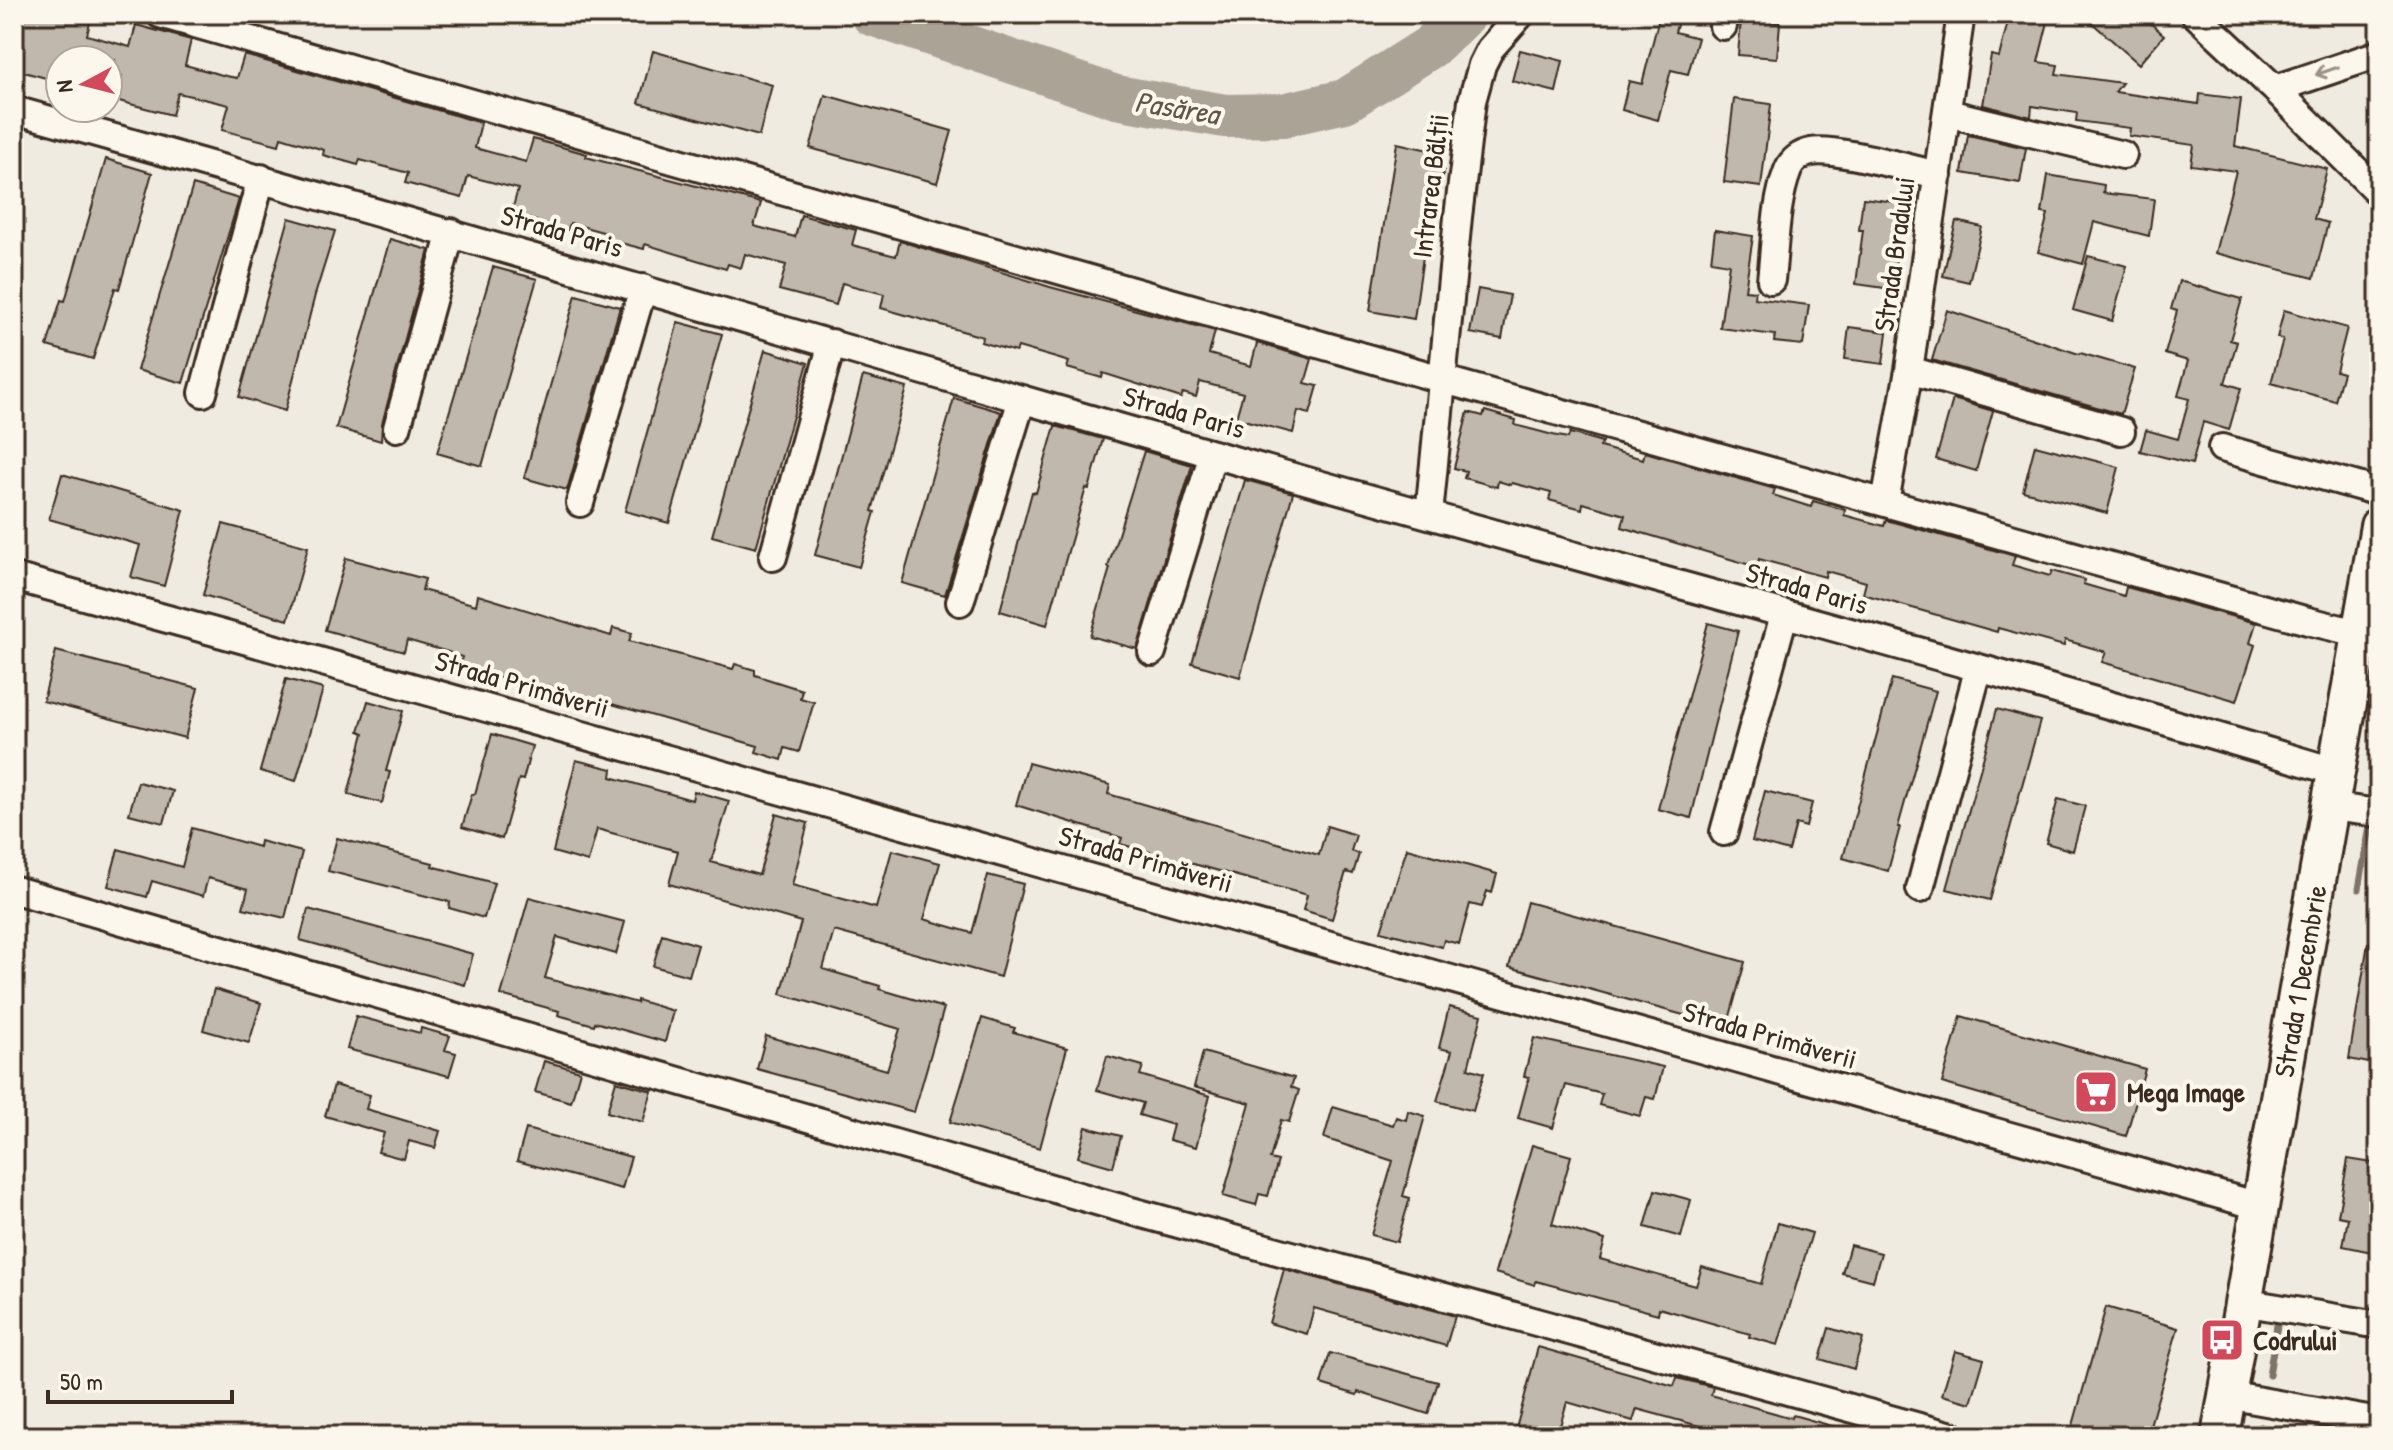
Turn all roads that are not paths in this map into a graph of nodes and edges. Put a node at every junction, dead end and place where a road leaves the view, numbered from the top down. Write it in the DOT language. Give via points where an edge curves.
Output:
graph roads {
  1 [pos="160,14"];
  2 [pos="1521,14"];
  3 [pos="1961,14"];
  4 [pos="2195,14"];
  5 [pos="2379,54"];
  6 [pos="2275,89"];
  7 [pos="14,110"];
  8 [pos="1947,113"];
  9 [pos="2123,155"];
  10 [pos="1938,175"];
  11 [pos="261,178"];
  12 [pos="2379,193"];
  13 [pos="451,232"];
  14 [pos="1771,280"];
  15 [pos="643,288"];
  16 [pos="832,343"];
  17 [pos="1909,370"];
  18 [pos="1441,379"];
  19 [pos="203,393"];
  20 [pos="1022,399"];
  21 [pos="397,428"];
  22 [pos="2121,431"];
  23 [pos="2222,448"];
  24 [pos="1213,454"];
  25 [pos="2379,492"];
  26 [pos="1885,502"];
  27 [pos="580,503"];
  28 [pos="1429,515"];
  29 [pos="2379,526"];
  30 [pos="773,557"];
  31 [pos="14,577"];
  32 [pos="960,602"];
  33 [pos="1784,615"];
  34 [pos="2362,634"];
  35 [pos="1152,652"];
  36 [pos="1978,670"];
  37 [pos="2351,801"];
  38 [pos="1724,832"];
  39 [pos="1920,889"];
  40 [pos="15,890"];
  41 [pos="2259,1206"];
  42 [pos="2242,1302"];
  43 [pos="2379,1325"];
  44 [pos="2227,1395"];
  45 [pos="2379,1422"];
  46 [pos="1952,1436"];
  47 [pos="2220,1436"];
  1 -- 18 [label="street"];
  2 -- 18 [label="street, Intrarea Bălții" via="1490,49 1472,101"];
  3 -- 8 [label="street, Strada Bradului"];
  4 -- 6 [label="street"];
  5 -- 6 [label="street, one-way"];
  6 -- 12 [label="street"];
  7 -- 11 [label="street, Strada Paris"];
  8 -- 9 [label="street"];
  8 -- 10 [label="street, Strada Bradului"];
  10 -- 14 [label="street" via="1842,154 1800,155 1788,168"];
  10 -- 17 [label="street, Strada Bradului"];
  11 -- 13 [label="street, Strada Paris"];
  11 -- 19 [label="street"];
  13 -- 15 [label="street, Strada Paris"];
  13 -- 21 [label="street"];
  15 -- 16 [label="street, Strada Paris"];
  15 -- 27 [label="street"];
  16 -- 20 [label="street, Strada Paris"];
  16 -- 30 [label="street"];
  17 -- 22 [label="street"];
  17 -- 26 [label="street, Strada Bradului"];
  18 -- 26 [label="street"];
  18 -- 28 [label="street, Intrarea Bălții"];
  20 -- 24 [label="street, Strada Paris"];
  20 -- 32 [label="street"];
  23 -- 25 [label="street"];
  24 -- 28 [label="street, Strada Paris"];
  24 -- 35 [label="street"];
  26 -- 34 [label="street"];
  28 -- 33 [label="street, Strada Paris"];
  29 -- 34 [label="main road, Strada 1 Decembrie"];
  31 -- 41 [label="street, Strada Primăverii"];
  33 -- 36 [label="street, Strada Paris"];
  33 -- 38 [label="street"];
  34 -- 37 [label="main road, Strada 1 Decembrie"];
  36 -- 37 [label="street, Strada Paris" via="2039,685"];
  36 -- 39 [label="street"];
  37 -- 41 [label="main road, Strada 1 Decembrie"];
  40 -- 46 [label="street" via="1124,1209"];
  41 -- 42 [label="main road, Strada 1 Decembrie"];
  42 -- 43 [label="street"];
  42 -- 44 [label="main road, Strada 1 Decembrie"];
  44 -- 45 [label="street"];
  44 -- 47 [label="main road, Strada 1 Decembrie"];
}
